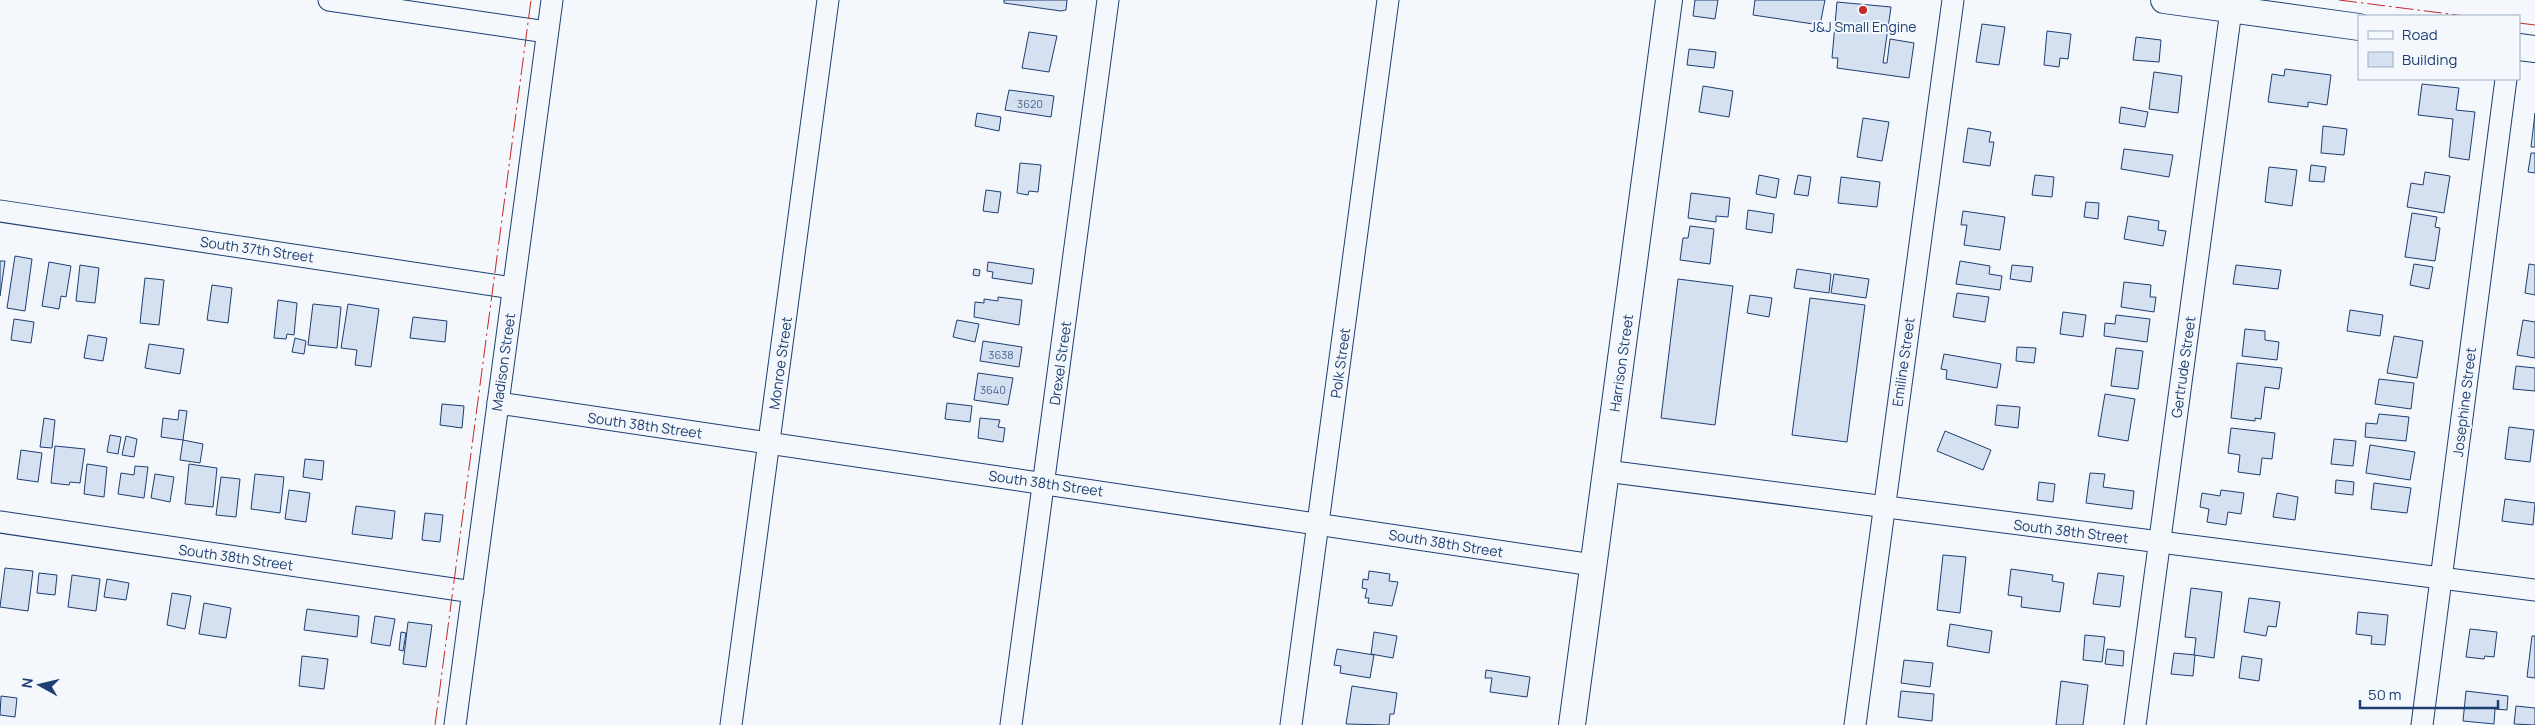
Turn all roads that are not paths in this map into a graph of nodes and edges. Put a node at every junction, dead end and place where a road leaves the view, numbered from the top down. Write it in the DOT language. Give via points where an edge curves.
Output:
graph roads {
  1 [pos="330,0"];
  2 [pos="552,0"];
  3 [pos="828,0"];
  4 [pos="1108,0"];
  5 [pos="1388,0"];
  6 [pos="1669,0"];
  7 [pos="1953,0"];
  8 [pos="2164,0"];
  9 [pos="2258,7"];
  10 [pos="2231,10"];
  11 [pos="2358,27"];
  12 [pos="547,32"];
  13 [pos="2520,47"];
  14 [pos="2535,49"];
  15 [pos="2506,80"];
  16 [pos="0,211"];
  17 [pos="513,288"];
  18 [pos="498,403"];
  19 [pos="769,443"];
  20 [pos="1606,471"];
  21 [pos="1044,483"];
  22 [pos="1884,508"];
  23 [pos="0,522"];
  24 [pos="1319,524"];
  25 [pos="2160,542"];
  26 [pos="1593,565"];
  27 [pos="2441,578"];
  28 [pos="2535,590"];
  29 [pos="473,592"];
  30 [pos="455,725"];
  31 [pos="731,725"];
  32 [pos="1011,725"];
  33 [pos="1291,725"];
  34 [pos="1572,725"];
  35 [pos="1855,725"];
  36 [pos="2135,725"];
  37 [pos="2422,725"];
  1 -- 12 [label="street"];
  2 -- 12 [label="street, Madison Street"];
  3 -- 19 [label="street, Monroe Street"];
  4 -- 21 [label="street, Drexel Street"];
  5 -- 24 [label="street, Polk Street"];
  6 -- 20 [label="main road, Harrison Street"];
  7 -- 22 [label="street, Emiline Street"];
  8 -- 10 [label="main road"];
  9 -- 10 [label="main road"];
  9 -- 11 [label="main road"];
  10 -- 25 [label="street, Gertrude Street"];
  12 -- 17 [label="street, Madison Street"];
  13 -- 14 [label="main road"];
  15 -- 27 [label="street, Josephine Street"];
  16 -- 17 [label="street, South 37th Street"];
  17 -- 18 [label="street, Madison Street"];
  18 -- 19 [label="street, South 38th Street"];
  18 -- 29 [label="street, Madison Street"];
  19 -- 21 [label="street, South 38th Street"];
  19 -- 31 [label="street, Monroe Street"];
  20 -- 22 [label="street, South 38th Street"];
  20 -- 26 [label="main road, Harrison Street"];
  21 -- 24 [label="street, South 38th Street"];
  21 -- 32 [label="street, Drexel Street"];
  22 -- 25 [label="street, South 38th Street"];
  22 -- 35 [label="street, Emiline Street"];
  23 -- 29 [label="street, South 38th Street"];
  24 -- 26 [label="street, South 38th Street"];
  24 -- 33 [label="street, Polk Street"];
  25 -- 27 [label="street, South 38th Street"];
  25 -- 36 [label="street, Gertrude Street"];
  26 -- 34 [label="main road, Harrison Street"];
  27 -- 28 [label="street, South 38th Street"];
  27 -- 37 [label="street, Josephine Street"];
  29 -- 30 [label="street, Madison Street"];
}
